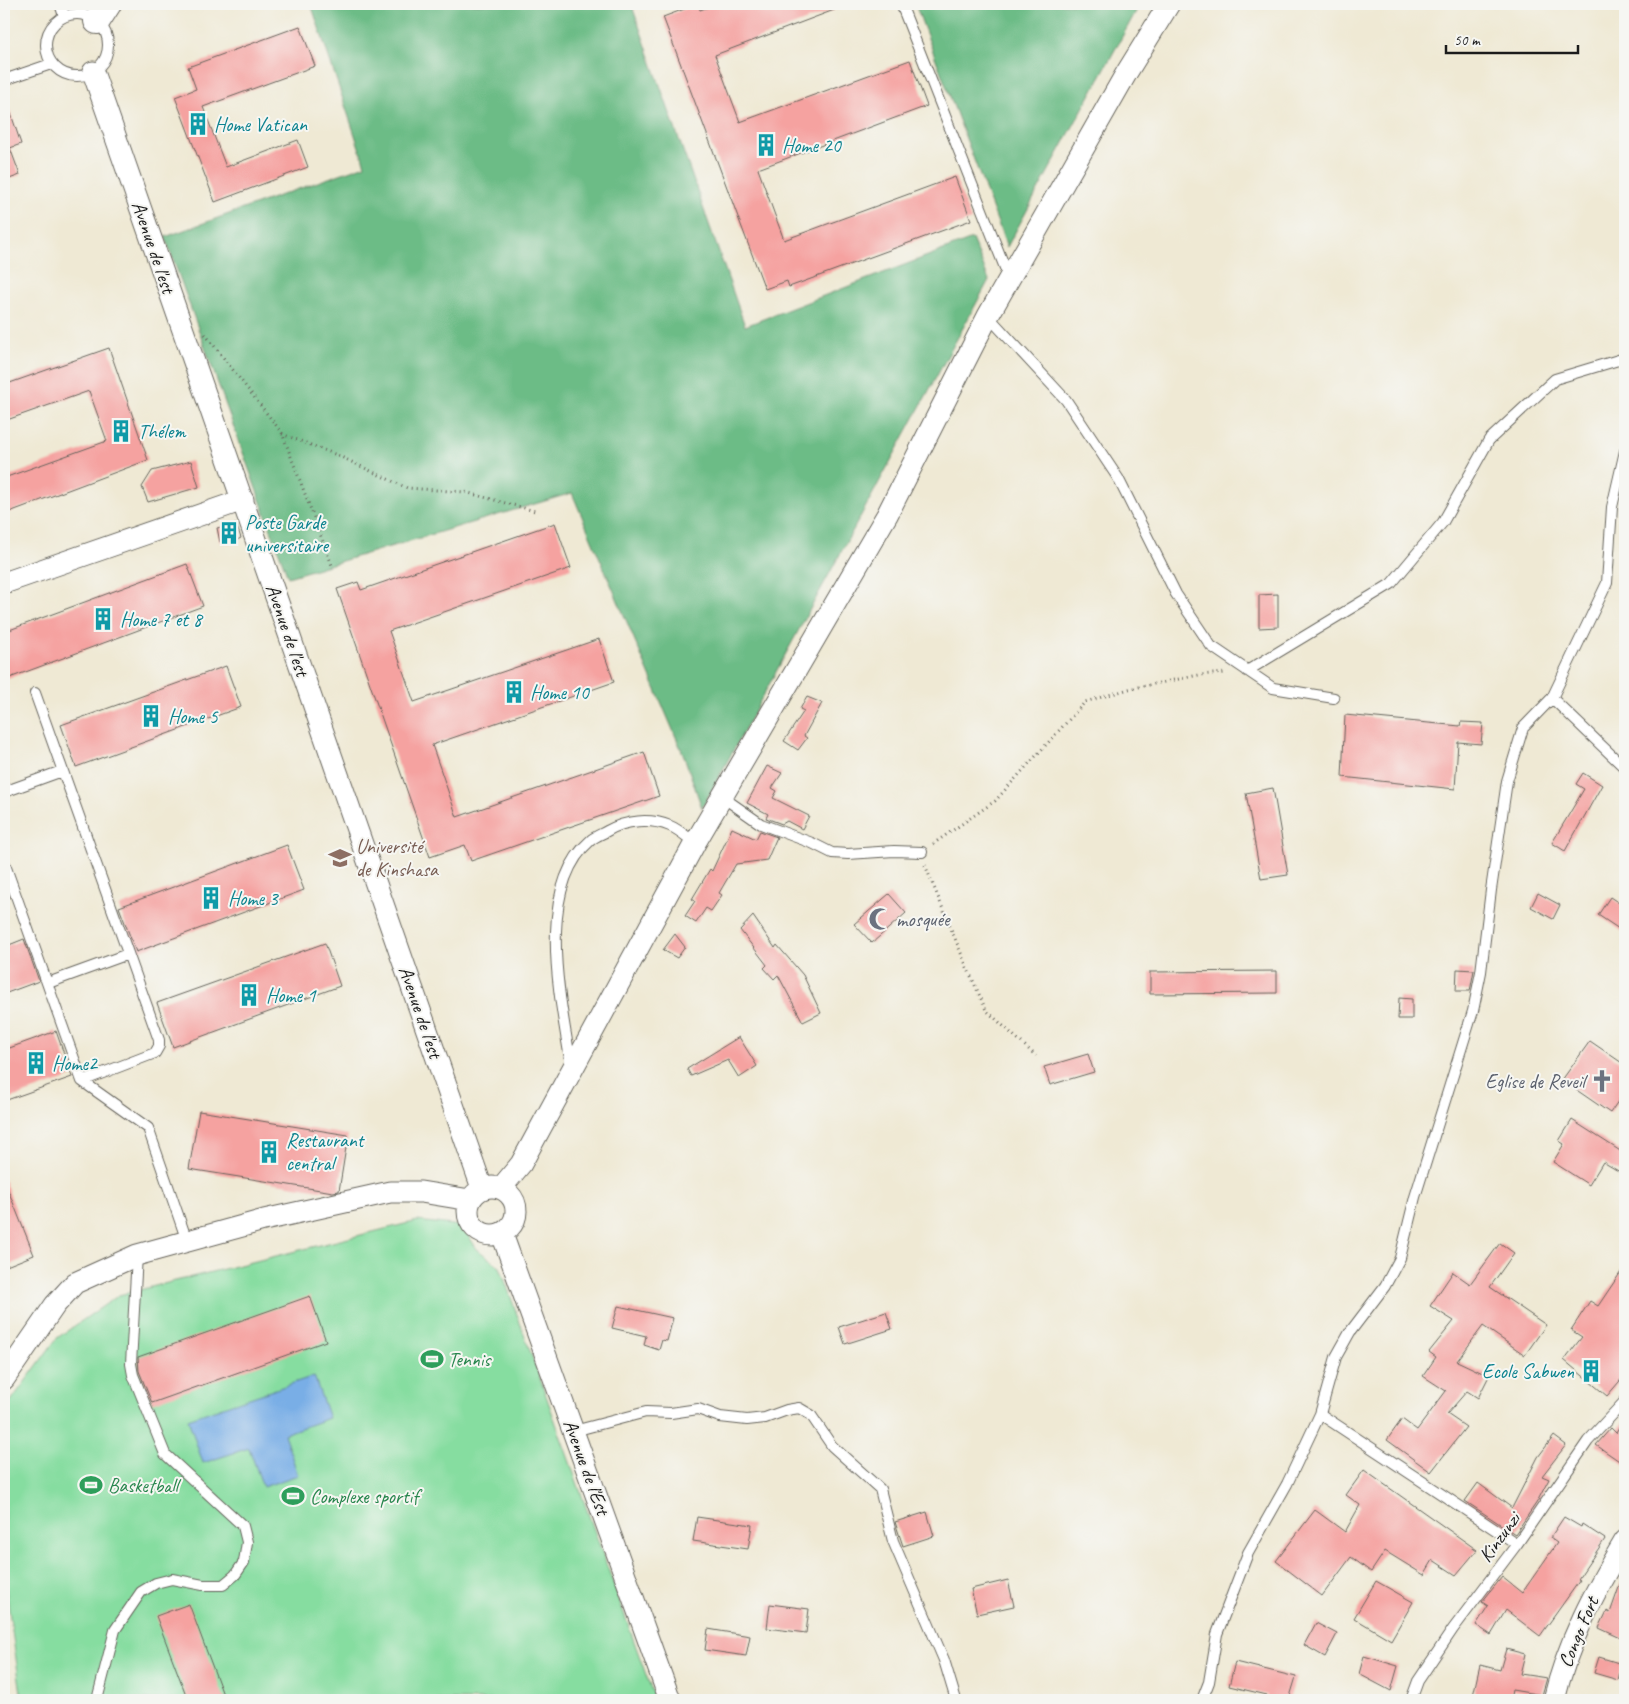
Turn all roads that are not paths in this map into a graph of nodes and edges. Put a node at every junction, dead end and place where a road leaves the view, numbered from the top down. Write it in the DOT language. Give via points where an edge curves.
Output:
graph roads {
  1 [pos="60,4"];
  2 [pos="901,4"];
  3 [pos="1169,4"];
  4 [pos="103,12"];
  5 [pos="64,16"];
  6 [pos="51,64"];
  7 [pos="93,72"];
  8 [pos="4,80"];
  9 [pos="1009,279"];
  10 [pos="988,316"];
  11 [pos="1625,358"];
  12 [pos="1625,450"];
  13 [pos="243,500"];
  14 [pos="4,583"];
  15 [pos="1246,671"];
  16 [pos="35,693"];
  17 [pos="1334,698"];
  18 [pos="1552,698"];
  19 [pos="1625,768"];
  20 [pos="62,771"];
  21 [pos="4,792"];
  22 [pos="721,796"];
  23 [pos="695,843"];
  24 [pos="922,852"];
  25 [pos="4,862"];
  26 [pos="128,954"];
  27 [pos="48,983"];
  28 [pos="571,1069"];
  29 [pos="82,1080"];
  30 [pos="484,1192"];
  31 [pos="502,1234"];
  32 [pos="187,1241"];
  33 [pos="137,1255"];
  34 [pos="4,1379"];
  35 [pos="1625,1401"];
  36 [pos="1320,1414"];
  37 [pos="574,1431"];
  38 [pos="1625,1541"];
  39 [pos="1517,1544"];
  40 [pos="97,1700"];
  41 [pos="670,1700"];
  42 [pos="956,1700"];
  43 [pos="1202,1700"];
  44 [pos="1410,1700"];
  45 [pos="1554,1700"];
  1 -- 5 [label="lane"];
  2 -- 9 [label="lane"];
  3 -- 9 [label="street" via="1126,72"];
  4 -- 5 [label="lane"];
  4 -- 7 [label="lane" via="108,48 104,62"];
  5 -- 6 [label="lane" via="48,32 46,48"];
  6 -- 7 [label="lane" via="70,76"];
  6 -- 8 [label="lane"];
  7 -- 13 [label="street, Avenue de l'est"];
  9 -- 10 [label="street"];
  10 -- 15 [label="lane" via="1066,400 1118,478 1176,594 1211,646"];
  10 -- 22 [label="street" via="887,516"];
  11 -- 15 [label="lane" via="1555,379 1489,440 1443,522 1391,584"];
  12 -- 18 [label="lane" via="1612,507 1607,583"];
  13 -- 14 [label="street"];
  13 -- 30 [label="street, Avenue de l'est"];
  15 -- 17 [label="lane" via="1273,688"];
  16 -- 20 [label="lane"];
  18 -- 19 [label="lane"];
  18 -- 36 [label="lane" via="1523,728 1507,781 1473,1011 1415,1197 1400,1258 1385,1286 1350,1332 1336,1357"];
  20 -- 21 [label="lane"];
  20 -- 26 [label="lane"];
  22 -- 23 [label="street"];
  22 -- 24 [label="lane" via="761,824 832,852"];
  23 -- 28 [label="street"];
  23 -- 28 [label="lane" via="670,826 643,821 618,825 591,840 572,864 560,896 556,925 556,954"];
  25 -- 27 [label="lane"];
  26 -- 27 [label="lane"];
  26 -- 29 [label="lane" via="159,1040 158,1050"];
  27 -- 29 [label="lane"];
  28 -- 30 [label="street" via="521,1164"];
  29 -- 32 [label="lane" via="148,1128"];
  30 -- 31 [label="street" via="468,1216 476,1229 490,1235"];
  30 -- 31 [label="street" via="509,1193 516,1209 511,1226"];
  30 -- 32 [label="street" via="390,1192"];
  31 -- 37 [label="street, Avenue de l'Est"];
  32 -- 33 [label="street"];
  33 -- 34 [label="street" via="75,1284 55,1305"];
  33 -- 40 [label="lane" via="133,1375 165,1454 243,1526 247,1542 244,1562 223,1584 203,1585 172,1579 141,1592 115,1630"];
  35 -- 39 [label="lane, Kinzunzi" via="1588,1441"];
  36 -- 39 [label="lane"];
  36 -- 43 [label="lane" via="1287,1484 1248,1553 1217,1634"];
  37 -- 41 [label="street, Avenue de l'Est"];
  37 -- 42 [label="lane" via="646,1412 698,1409 720,1417 747,1420 798,1408 811,1415 832,1446 880,1489 893,1541 944,1660"];
  38 -- 45 [label="street, Congo Fort" via="1580,1623 1563,1663"];
  39 -- 44 [label="lane, Kinzunzi" via="1423,1673"];
}
